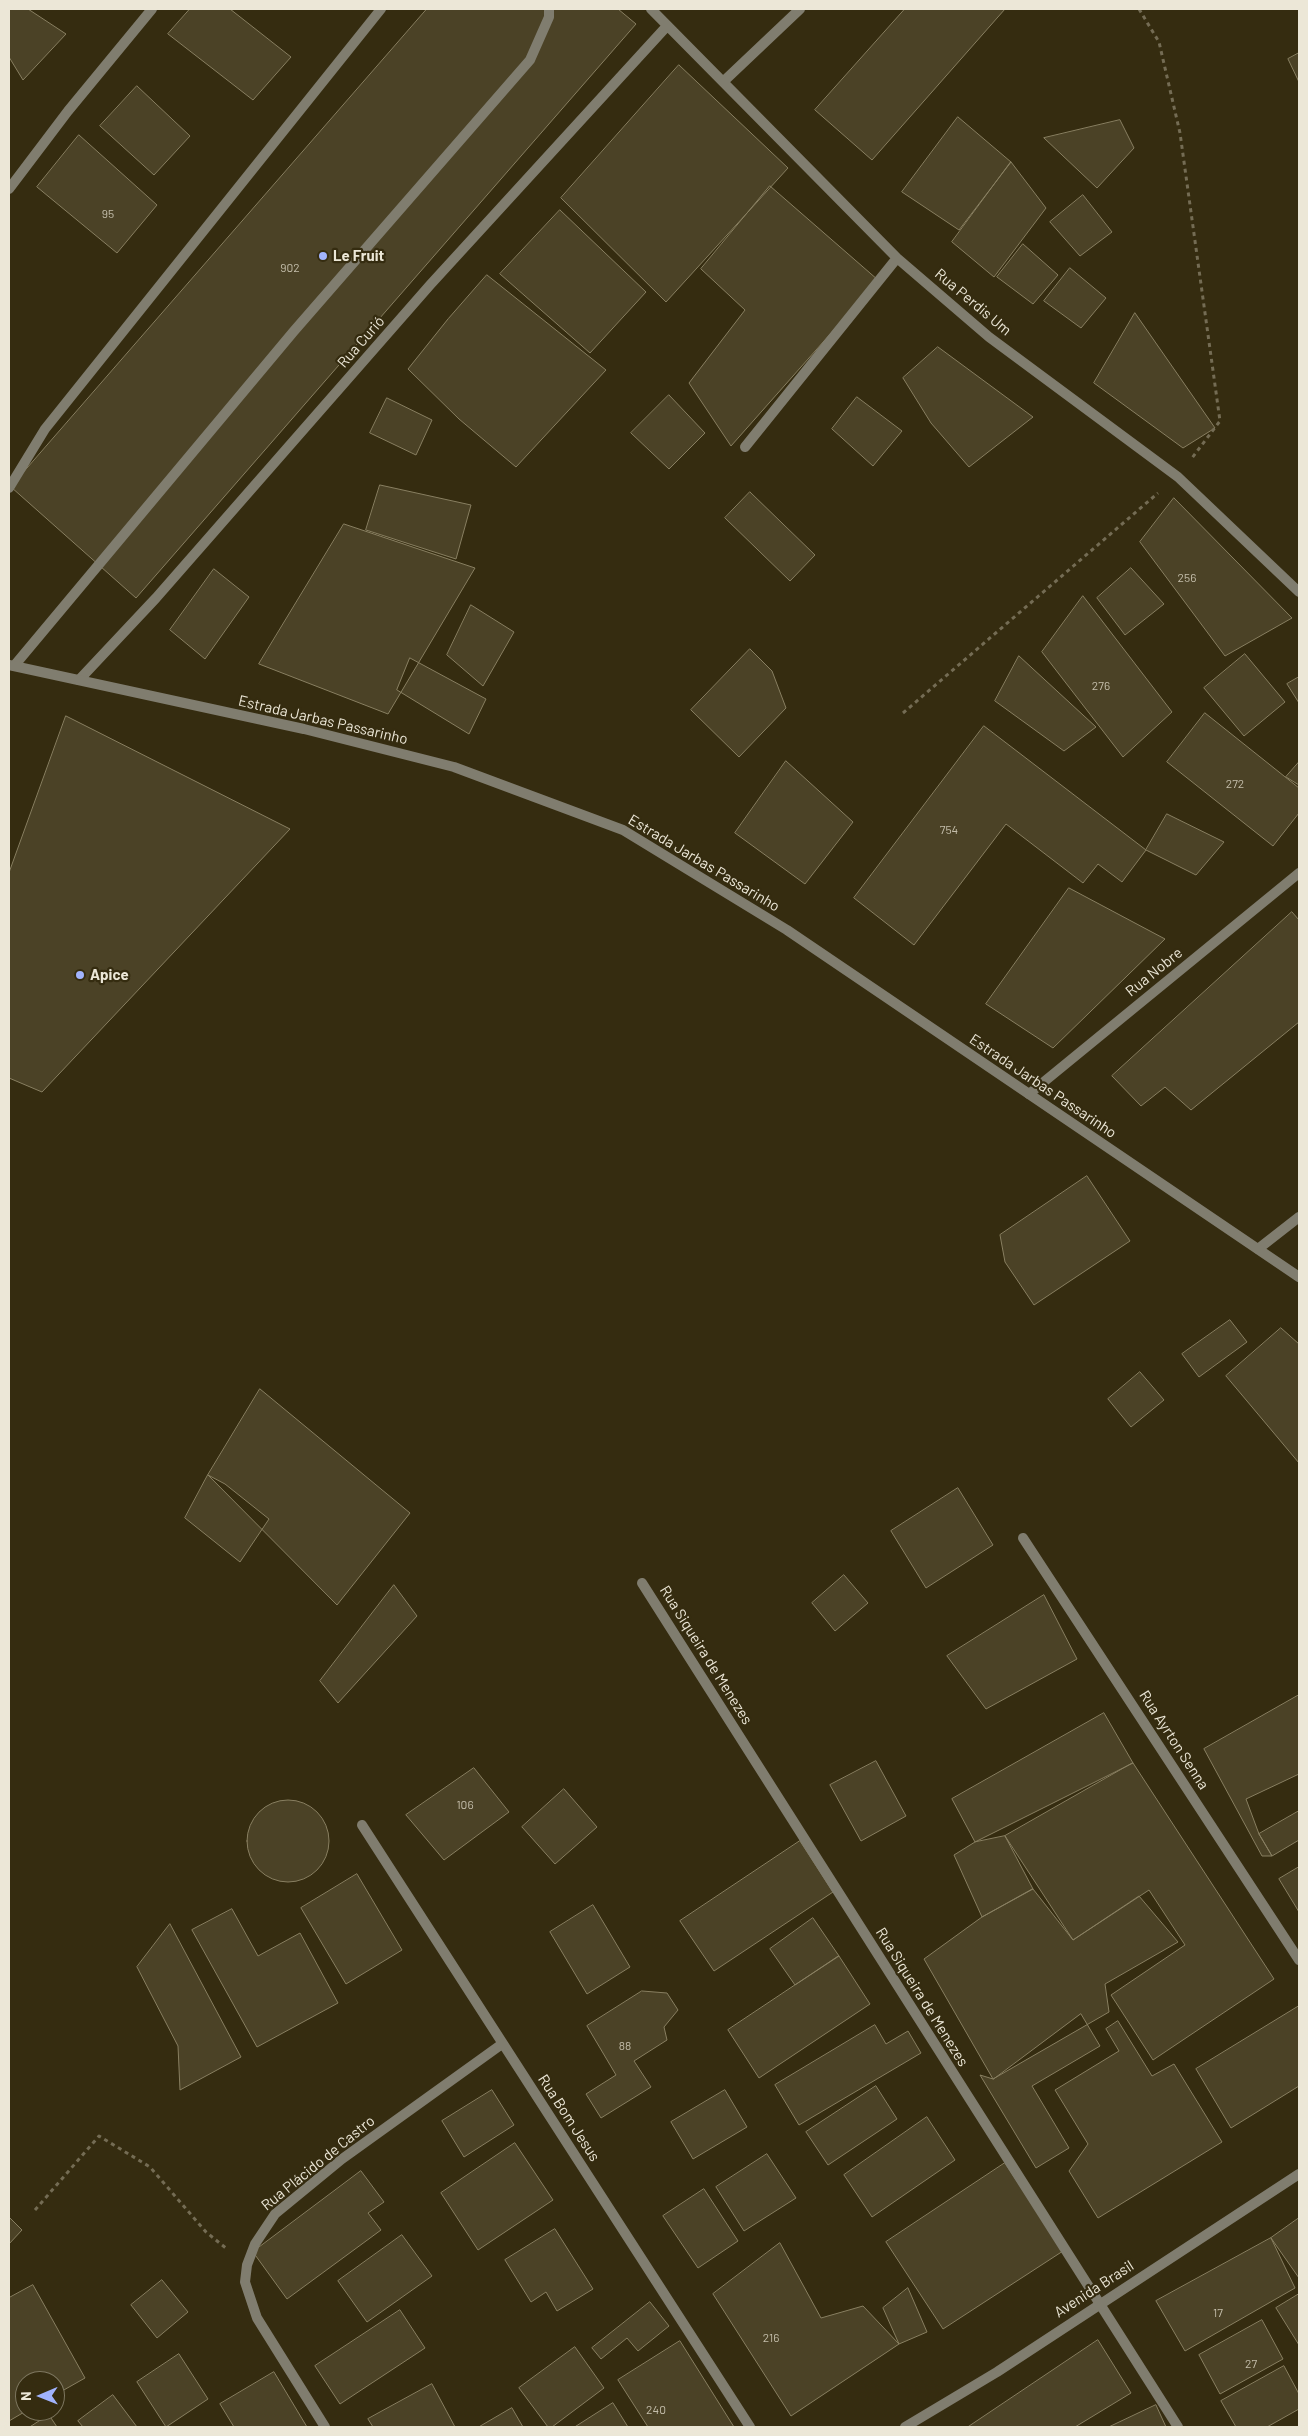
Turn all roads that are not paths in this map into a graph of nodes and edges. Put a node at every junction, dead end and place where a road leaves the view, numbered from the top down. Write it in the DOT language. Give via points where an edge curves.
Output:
graph roads {
  1 [pos="152,9"];
  2 [pos="381,9"];
  3 [pos="549,9"];
  4 [pos="651,9"];
  5 [pos="800,9"];
  6 [pos="667,26"];
  7 [pos="724,81"];
  8 [pos="9,189"];
  9 [pos="897,258"];
  10 [pos="745,447"];
  11 [pos="9,488"];
  12 [pos="1299,592"];
  13 [pos="11,665"];
  14 [pos="79,680"];
  15 [pos="1299,873"];
  16 [pos="1029,1094"];
  17 [pos="1299,1217"];
  18 [pos="1258,1249"];
  19 [pos="1299,1277"];
  20 [pos="1023,1538"];
  21 [pos="642,1583"];
  22 [pos="362,1825"];
  23 [pos="1299,1960"];
  24 [pos="502,2044"];
  25 [pos="1299,2174"];
  26 [pos="1098,2304"];
  27 [pos="325,2427"];
  28 [pos="750,2427"];
  29 [pos="905,2427"];
  30 [pos="1178,2427"];
  1 -- 8 [label="street"];
  2 -- 11 [label="street" via="45,429"];
  3 -- 13 [label="street" via="549,17 530,60 294,331"];
  4 -- 6 [label="street, Rua Perdis Um"];
  5 -- 7 [label="street"];
  6 -- 7 [label="street, Rua Perdis Um"];
  6 -- 14 [label="street, Rua Curió"];
  7 -- 9 [label="street, Rua Perdis Um"];
  9 -- 10 [label="street"];
  9 -- 12 [label="street, Rua Perdis Um" via="989,337 1178,477"];
  13 -- 14 [label="street, Estrada Jarbas Passarinho"];
  14 -- 16 [label="street, Estrada Jarbas Passarinho" via="304,729 454,766 623,830 787,930"];
  15 -- 16 [label="street, Rua Nobre"];
  16 -- 18 [label="street, Estrada Jarbas Passarinho"];
  17 -- 18 [label="street"];
  18 -- 19 [label="street, Estrada Jarbas Passarinho"];
  20 -- 23 [label="street, Rua Ayrton Senna"];
  21 -- 26 [label="street, Rua Siqueira de Menezes"];
  22 -- 24 [label="street, Rua Bom Jesus"];
  24 -- 27 [label="street, Rua Plácido de Castro" via="342,2159 275,2214 255,2244 245,2282 257,2318"];
  24 -- 28 [label="street, Rua Bom Jesus"];
  25 -- 26 [label="street, Avenida Brasil"];
  26 -- 29 [label="street, Avenida Brasil" via="997,2372"];
  26 -- 30 [label="street, Rua Siqueira de Menezes"];
}
